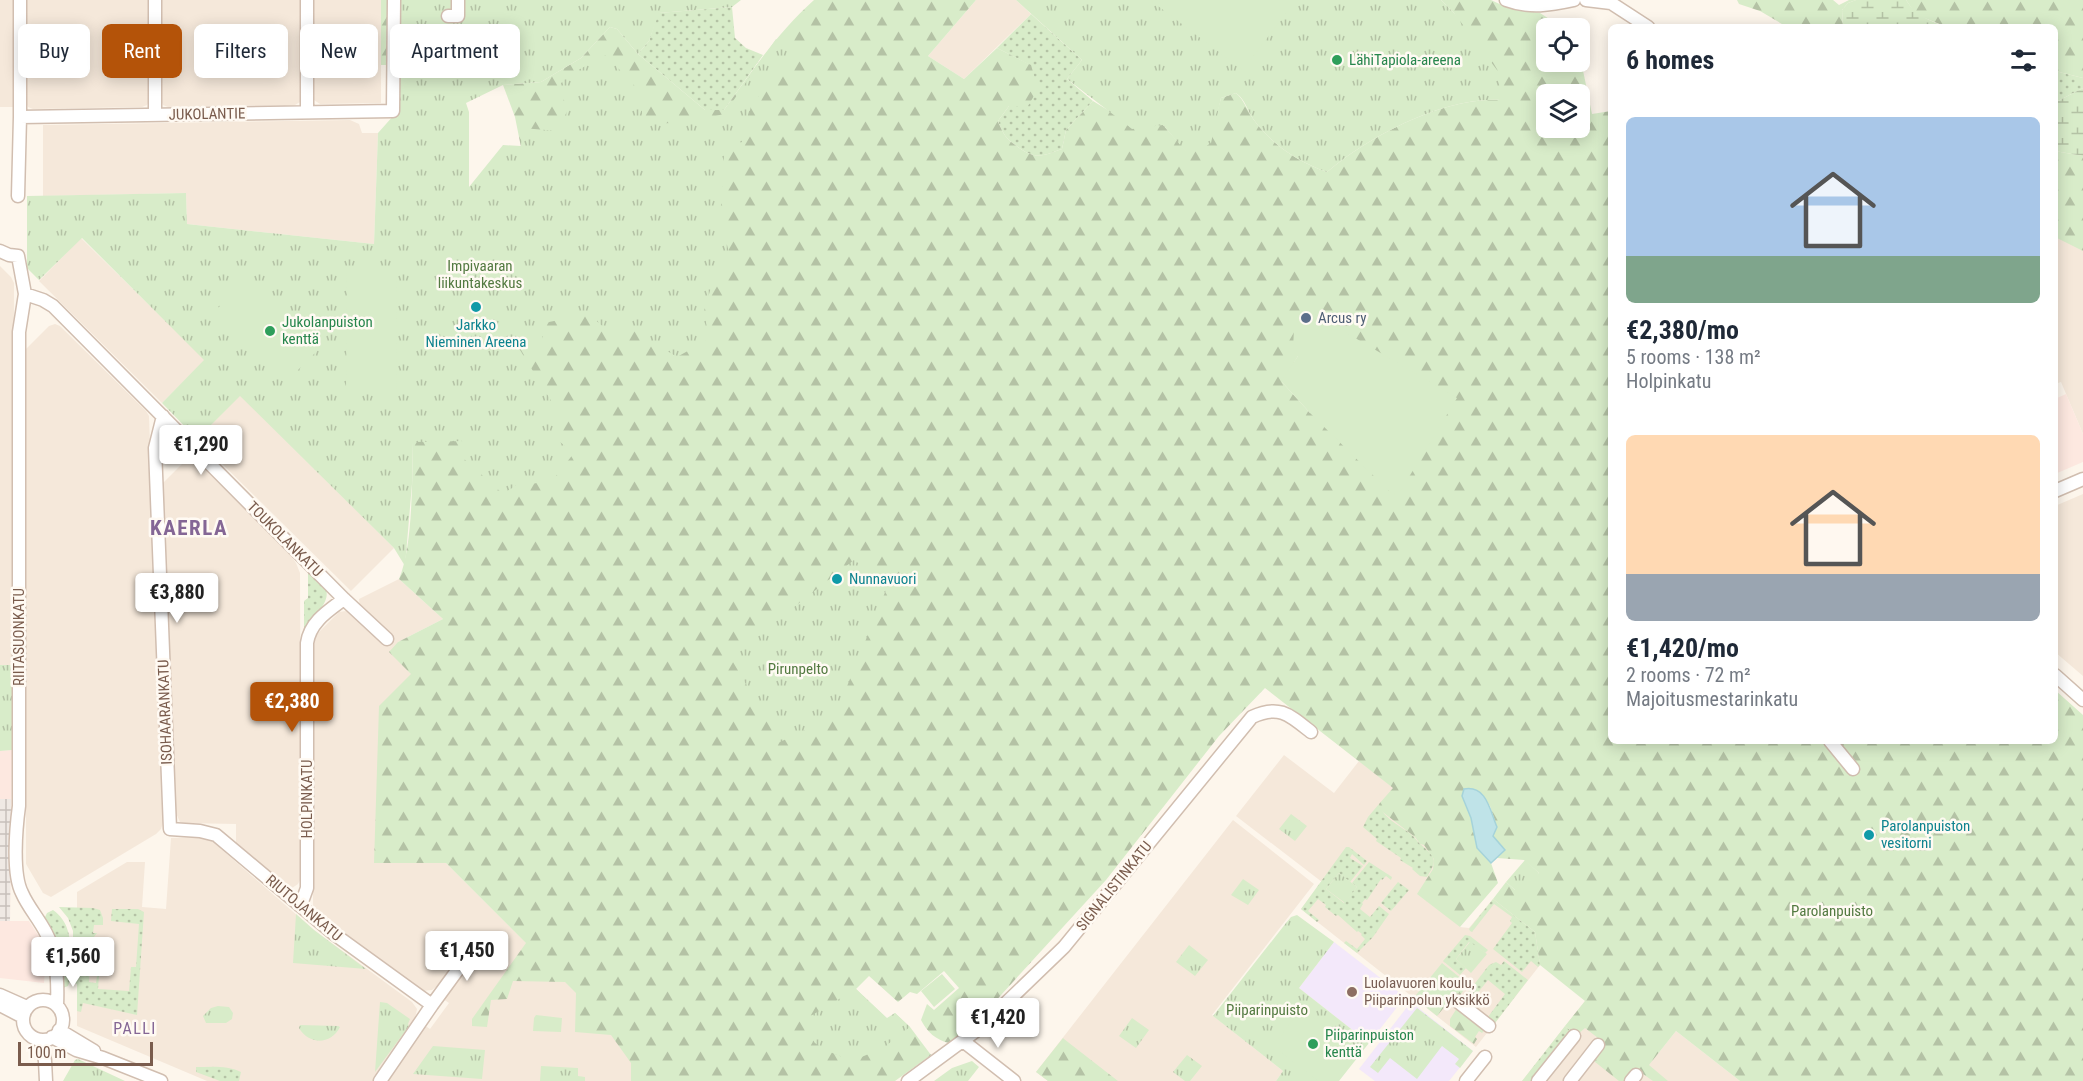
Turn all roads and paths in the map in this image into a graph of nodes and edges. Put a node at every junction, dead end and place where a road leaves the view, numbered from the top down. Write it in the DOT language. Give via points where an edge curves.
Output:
graph roads {
  1 [pos="20,0"];
  2 [pos="155,0"];
  3 [pos="307,0"];
  4 [pos="394,0"];
  5 [pos="458,0"];
  6 [pos="1506,0"];
  7 [pos="1575,0"];
  8 [pos="1586,0"];
  9 [pos="1604,1"];
  10 [pos="448,16"];
  11 [pos="1643,24"];
  12 [pos="308,112"];
  13 [pos="155,115"];
  14 [pos="21,117"];
  15 [pos="18,196"];
  16 [pos="0,251"];
  17 [pos="25,294"];
  18 [pos="163,416"];
  19 [pos="2083,478"];
  20 [pos="2058,490"];
  21 [pos="344,599"];
  22 [pos="387,639"];
  23 [pos="2058,678"];
  24 [pos="2083,700"];
  25 [pos="1311,732"];
  26 [pos="1832,744"];
  27 [pos="1853,769"];
  28 [pos="171,829"];
  29 [pos="299,905"];
  30 [pos="478,942"];
  31 [pos="55,972"];
  32 [pos="0,995"];
  33 [pos="43,999"];
  34 [pos="1457,1001"];
  35 [pos="0,1005"];
  36 [pos="432,1005"];
  37 [pos="57,1006"];
  38 [pos="25,1012"];
  39 [pos="1489,1026"];
  40 [pos="51,1036"];
  41 [pos="1574,1036"];
  42 [pos="963,1041"];
  43 [pos="1598,1045"];
  44 [pos="70,1047"];
  45 [pos="1485,1057"];
  46 [pos="103,1058"];
  47 [pos="45,1061"];
  48 [pos="46,1081"];
  49 [pos="161,1081"];
  50 [pos="381,1081"];
  51 [pos="908,1081"];
  52 [pos="1014,1081"];
  53 [pos="1466,1081"];
  54 [pos="1538,1081"];
  55 [pos="1570,1081"];
  1 -- 14 [label="street"];
  2 -- 13 [label="street"];
  3 -- 12 [label="street"];
  4 -- 12 [label="street, JUKOLANTIE" via="393,111"];
  5 -- 10 [label="street" via="458,16"];
  6 -- 7 [label="street" via="1540,6"];
  8 -- 9 [label="street"];
  9 -- 11 [label="street"];
  12 -- 13 [label="street, JUKOLANTIE"];
  13 -- 14 [label="street, JUKOLANTIE"];
  14 -- 15 [label="street"];
  16 -- 17 [label="street, RIITASUONKATU" via="18,256"];
  17 -- 18 [label="street, TOUKOLANKATU" via="52,306"];
  17 -- 31 [label="street, RIITASUONKATU" via="19,332 17,878 21,893 51,942"];
  18 -- 21 [label="street, TOUKOLANKATU"];
  18 -- 28 [label="street, ISOHAARANKATU" via="155,448"];
  19 -- 20 [label="street"];
  21 -- 22 [label="street, TOUKOLANKATU"];
  21 -- 29 [label="street, HOLPINKATU" via="316,621 308,636 307,888"];
  23 -- 24 [label="street"];
  25 -- 42 [label="street, SIGNALISTINKATU" via="1282,712 1252,717 1064,947"];
  26 -- 27 [label="street"];
  28 -- 29 [label="street, RIUTOJANKATU" via="216,835"];
  29 -- 36 [label="street, RIUTOJANKATU"];
  30 -- 36 [label="street" via="452,968"];
  31 -- 33 [label="street"];
  31 -- 37 [label="street, RIITASUONKATU"];
  32 -- 38 [label="street"];
  33 -- 37 [label="street"];
  33 -- 38 [label="street" via="35,1001"];
  34 -- 39 [label="street"];
  35 -- 38 [label="street"];
  36 -- 50 [label="street"];
  37 -- 40 [label="street" via="63,1018"];
  38 -- 40 [label="street" via="24,1027 30,1036"];
  40 -- 44 [label="street"];
  40 -- 46 [label="street" via="80,1041"];
  40 -- 47 [label="street"];
  41 -- 54 [label="street"];
  42 -- 51 [label="street, SIGNALISTINKATU"];
  42 -- 52 [label="street"];
  43 -- 55 [label="street"];
  44 -- 46 [label="street"];
  44 -- 47 [label="street" via="58,1050"];
  45 -- 53 [label="street"];
  46 -- 49 [label="street"];
  47 -- 48 [label="street"];
}
